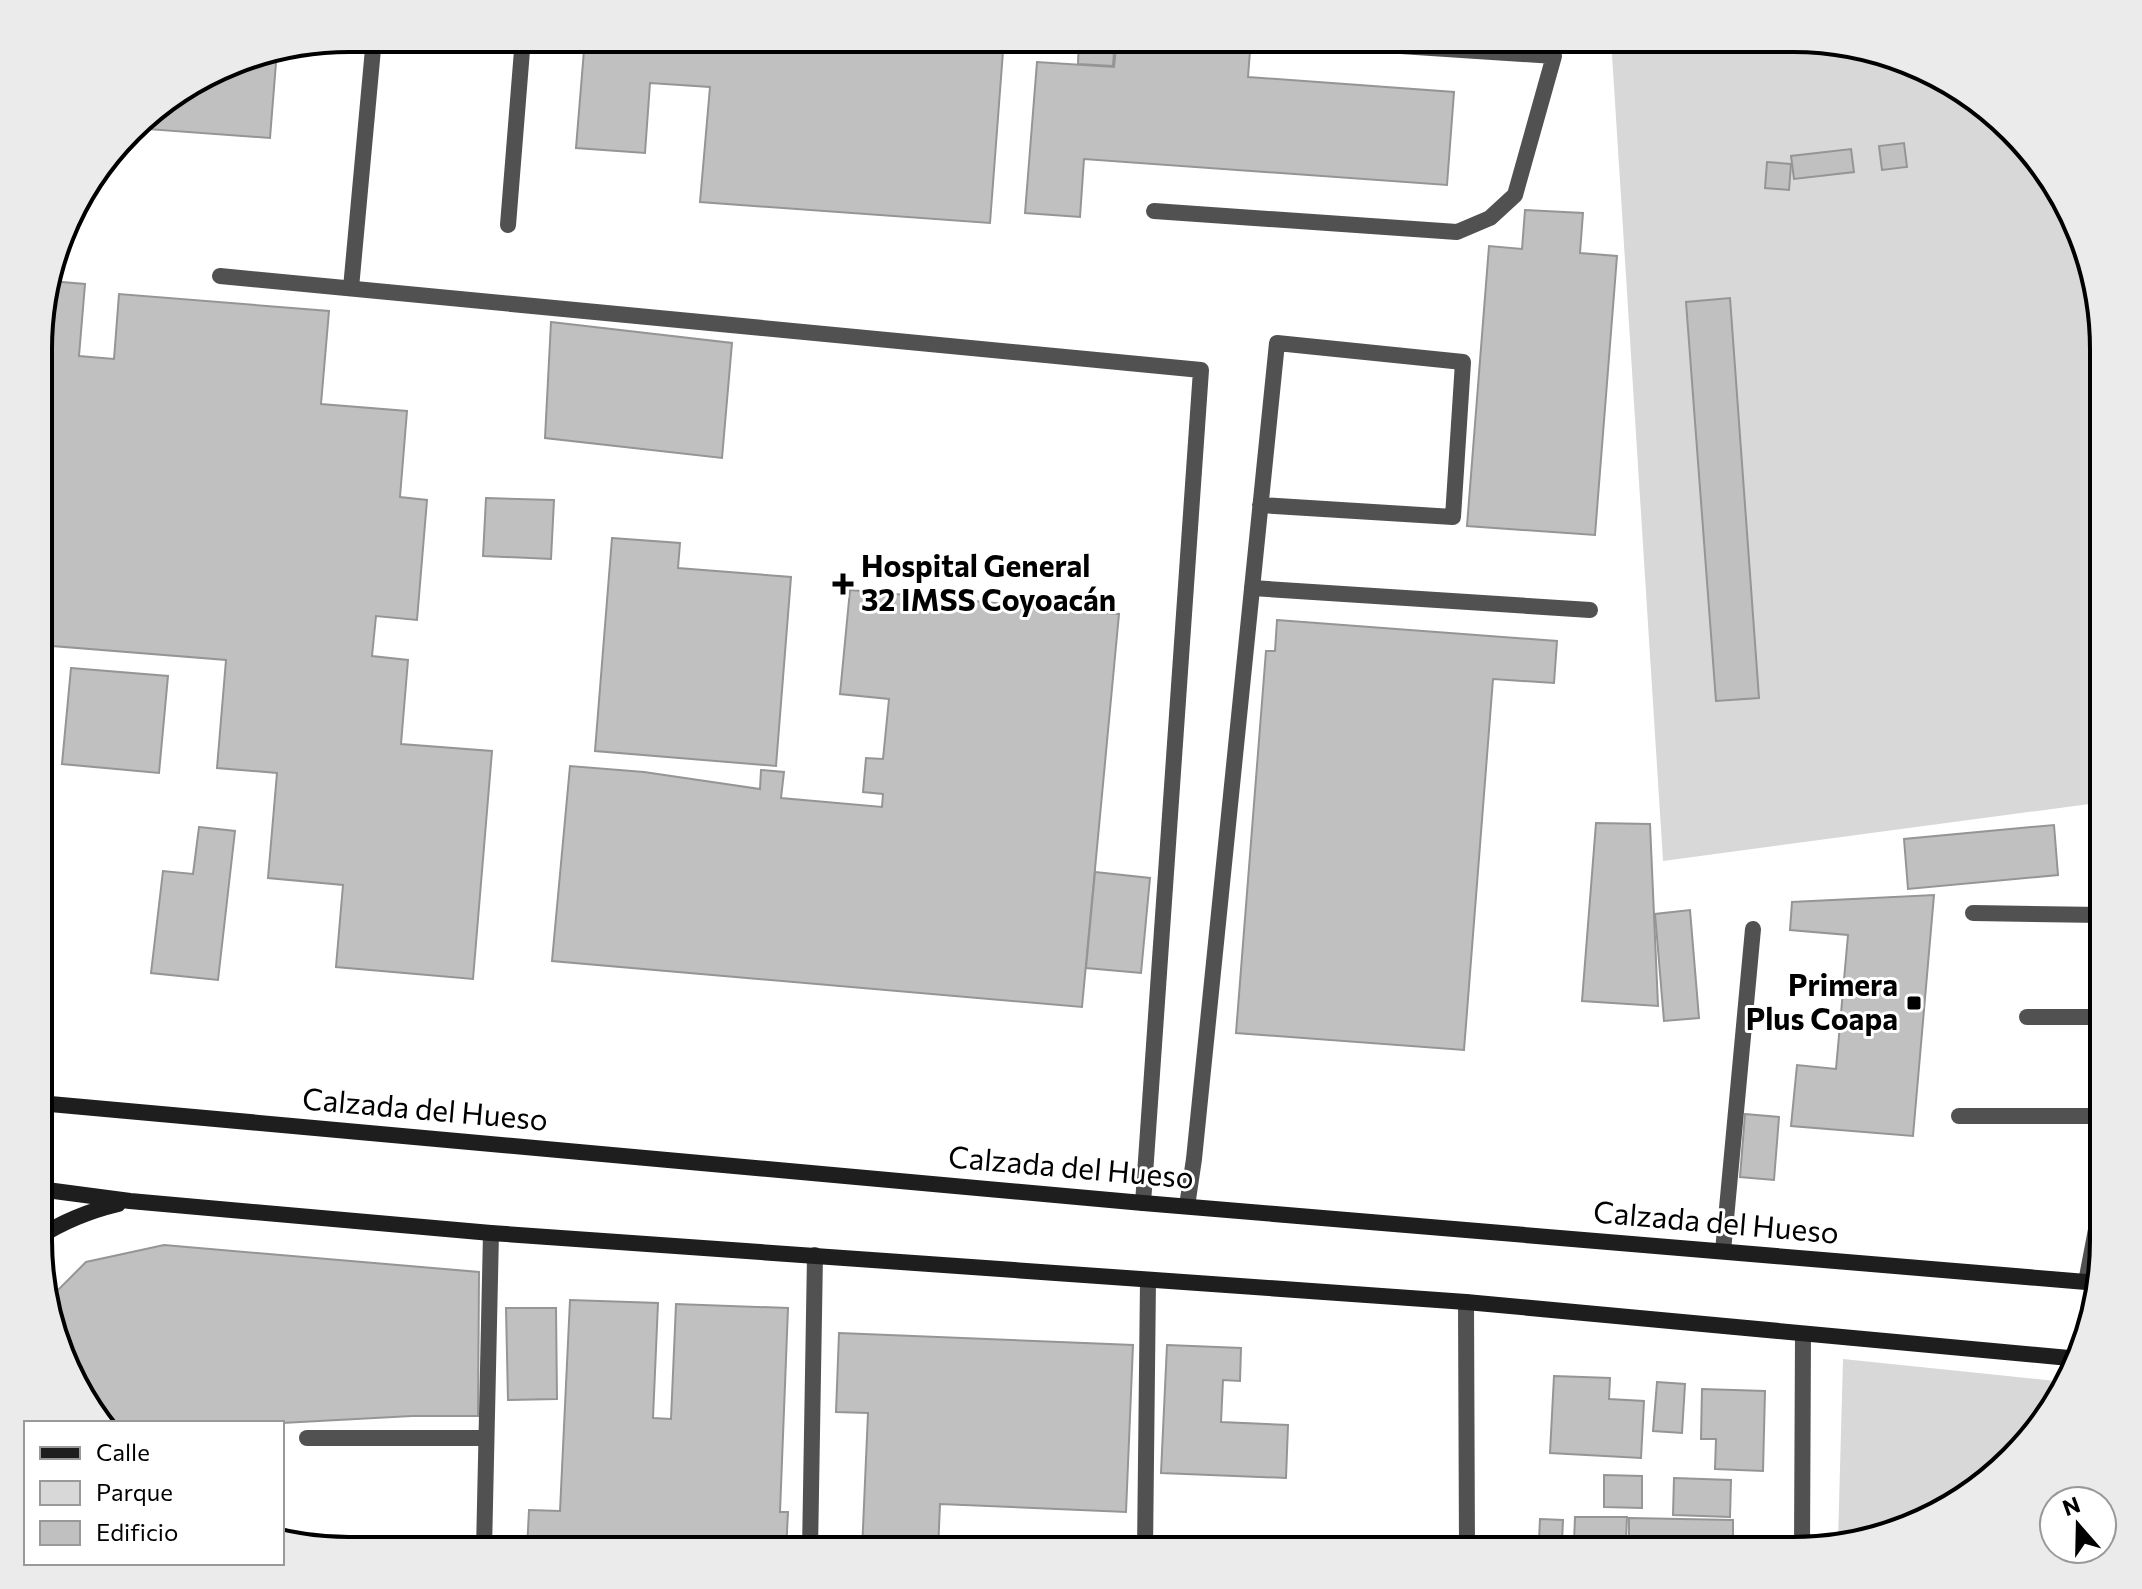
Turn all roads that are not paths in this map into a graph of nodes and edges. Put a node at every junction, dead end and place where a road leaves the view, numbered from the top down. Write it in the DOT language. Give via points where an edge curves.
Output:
graph roads {
  1 [pos="373,52"];
  2 [pos="522,52"];
  3 [pos="1526,52"];
  4 [pos="1154,211"];
  5 [pos="508,225"];
  6 [pos="220,276"];
  7 [pos="351,288"];
  8 [pos="1260,505"];
  9 [pos="1252,588"];
  10 [pos="1590,610"];
  11 [pos="1973,913"];
  12 [pos="2090,915"];
  13 [pos="1753,929"];
  14 [pos="2027,1017"];
  15 [pos="2090,1017"];
  16 [pos="52,1104"];
  17 [pos="1959,1116"];
  18 [pos="2090,1116"];
  19 [pos="52,1191"];
  20 [pos="130,1201"];
  21 [pos="1143,1203"];
  22 [pos="1187,1206"];
  23 [pos="52,1229"];
  24 [pos="491,1233"];
  25 [pos="1723,1251"];
  26 [pos="815,1255"];
  27 [pos="1148,1280"];
  28 [pos="2087,1282"];
  29 [pos="1466,1302"];
  30 [pos="1803,1334"];
  31 [pos="2065,1358"];
  32 [pos="307,1438"];
  33 [pos="486,1438"];
  34 [pos="484,1537"];
  35 [pos="810,1537"];
  36 [pos="1145,1537"];
  37 [pos="1467,1537"];
  38 [pos="1802,1537"];
  1 -- 7 [label="street"];
  2 -- 5 [label="street"];
  3 -- 4 [label="street" via="1554,56 1515,195 1490,218 1457,232"];
  6 -- 7 [label="street"];
  7 -- 21 [label="street" via="1201,370"];
  8 -- 8 [label="street" via="1453,517 1463,362 1277,343"];
  8 -- 9 [label="street"];
  9 -- 10 [label="street"];
  9 -- 22 [label="street"];
  11 -- 12 [label="street"];
  13 -- 25 [label="street"];
  14 -- 15 [label="street"];
  16 -- 21 [label="main road, Calzada del Hueso"];
  17 -- 18 [label="street"];
  19 -- 20 [label="main road"];
  20 -- 23 [label="main road" via="95,1209"];
  20 -- 24 [label="main road"];
  21 -- 22 [label="main road, Calzada del Hueso"];
  22 -- 25 [label="main road, Calzada del Hueso"];
  24 -- 26 [label="main road"];
  24 -- 33 [label="street"];
  25 -- 28 [label="main road, Calzada del Hueso"];
  26 -- 27 [label="main road"];
  26 -- 35 [label="street"];
  27 -- 29 [label="main road"];
  27 -- 36 [label="street"];
  29 -- 30 [label="main road"];
  29 -- 37 [label="street"];
  30 -- 31 [label="main road"];
  30 -- 38 [label="street"];
  32 -- 33 [label="street"];
  33 -- 34 [label="street"];
}
